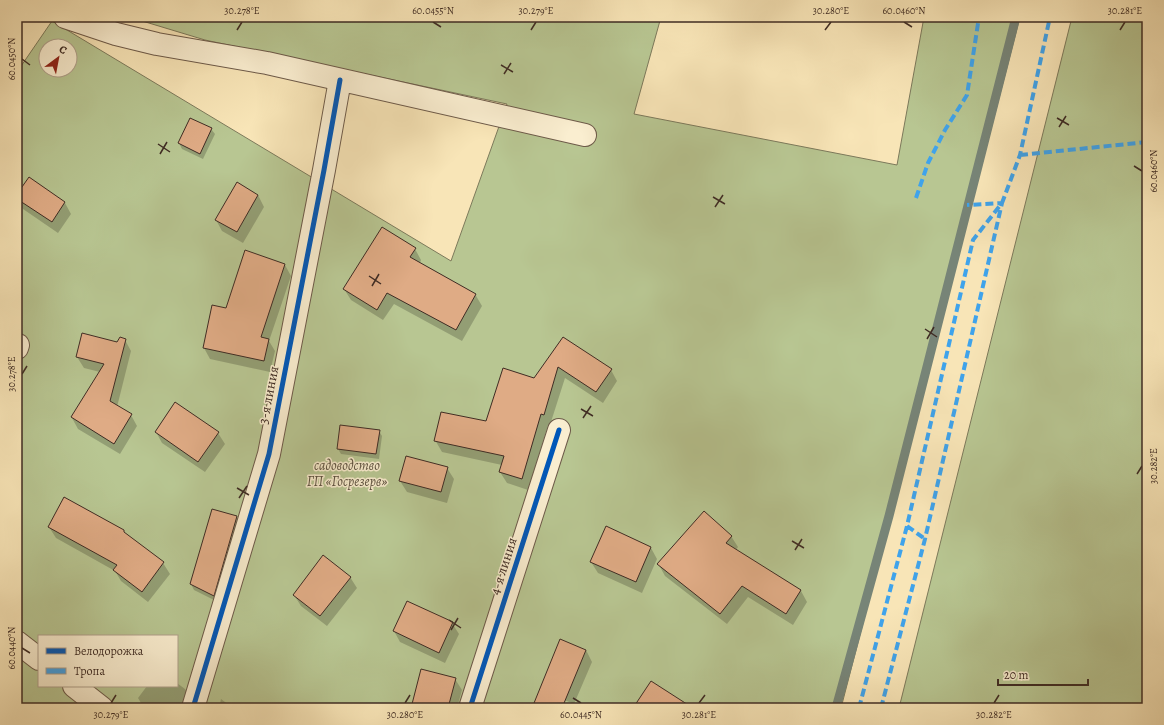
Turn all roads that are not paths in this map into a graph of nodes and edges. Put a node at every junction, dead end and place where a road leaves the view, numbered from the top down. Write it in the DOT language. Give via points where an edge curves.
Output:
graph roads {
  1 [pos="65,17"];
  2 [pos="340,80"];
  3 [pos="585,135"];
  4 [pos="559,430"];
  5 [pos="17,642"];
  6 [pos="38,658"];
  7 [pos="75,687"];
  8 [pos="102,708"];
  9 [pos="193,708"];
  10 [pos="470,708"];
  1 -- 2 [label="street" via="157,44 267,63"];
  2 -- 3 [label="street"];
  2 -- 9 [label="street, 3-я линия" via="269,454"];
  4 -- 10 [label="street, 4-я линия"];
  5 -- 6 [label="street"];
  7 -- 8 [label="street"];
}
